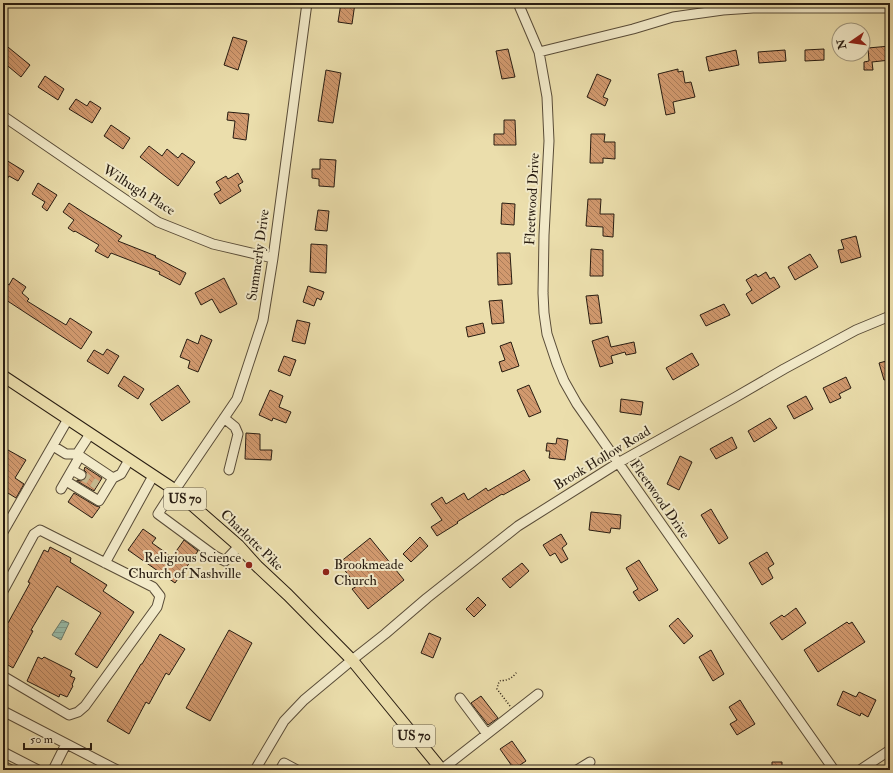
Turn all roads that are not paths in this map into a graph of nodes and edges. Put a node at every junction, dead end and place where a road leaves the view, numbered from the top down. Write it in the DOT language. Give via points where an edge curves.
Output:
graph roads {
  1 [pos="307,3"];
  2 [pos="518,3"];
  3 [pos="890,8"];
  4 [pos="539,52"];
  5 [pos="3,116"];
  6 [pos="273,258"];
  7 [pos="890,316"];
  8 [pos="3,376"];
  9 [pos="224,418"];
  10 [pos="68,419"];
  11 [pos="90,434"];
  12 [pos="53,446"];
  13 [pos="78,454"];
  14 [pos="129,460"];
  15 [pos="618,463"];
  16 [pos="72,470"];
  17 [pos="229,470"];
  18 [pos="80,475"];
  19 [pos="153,476"];
  20 [pos="113,478"];
  21 [pos="66,481"];
  22 [pos="97,486"];
  23 [pos="61,489"];
  24 [pos="106,490"];
  25 [pos="174,490"];
  26 [pos="3,532"];
  27 [pos="239,546"];
  28 [pos="105,563"];
  29 [pos="3,591"];
  30 [pos="352,660"];
  31 [pos="3,676"];
  32 [pos="538,694"];
  33 [pos="460,698"];
  34 [pos="3,711"];
  35 [pos="487,734"];
  36 [pos="66,744"];
  37 [pos="890,750"];
  38 [pos="3,752"];
  39 [pos="590,762"];
  40 [pos="3,766"];
  41 [pos="11,770"];
  42 [pos="38,770"];
  43 [pos="53,770"];
  44 [pos="117,770"];
  45 [pos="254,770"];
  46 [pos="280,770"];
  47 [pos="297,770"];
  48 [pos="442,770"];
  49 [pos="577,770"];
  50 [pos="834,770"];
  51 [pos="860,770"];
  1 -- 6 [label="street, Summerly Drive"];
  2 -- 4 [label="street, Fleetwood Drive"];
  3 -- 4 [label="street" via="753,8 716,11 673,17"];
  4 -- 15 [label="street, Fleetwood Drive" via="547,97 550,141 543,293 547,334 564,381"];
  5 -- 6 [label="street, Wilhugh Place" via="158,222 213,244"];
  6 -- 9 [label="street, Summerly Drive" via="263,320 237,399"];
  7 -- 15 [label="street, Brook Hollow Road" via="856,330"];
  8 -- 10 [label="main road, Charlotte Pike / US 70"];
  9 -- 17 [label="street" via="235,427 238,434"];
  9 -- 25 [label="street, Summerly Drive"];
  10 -- 11 [label="main road, Charlotte Pike / US 70"];
  10 -- 12 [label="street"];
  11 -- 13 [label="street"];
  11 -- 14 [label="main road, Charlotte Pike / US 70"];
  12 -- 13 [label="street" via="66,454"];
  12 -- 26 [label="street"];
  13 -- 16 [label="street"];
  13 -- 20 [label="street"];
  14 -- 19 [label="main road, Charlotte Pike / US 70"];
  14 -- 20 [label="street" via="121,474"];
  15 -- 30 [label="street, Brook Hollow Road" via="518,526"];
  15 -- 50 [label="street, Fleetwood Drive"];
  16 -- 18 [label="street"];
  16 -- 21 [label="street"];
  19 -- 25 [label="main road, Charlotte Pike / US 70"];
  19 -- 28 [label="street"];
  20 -- 24 [label="street"];
  21 -- 23 [label="street"];
  21 -- 24 [label="street" via="99,501"];
  22 -- 24 [label="street"];
  25 -- 27 [label="main road, Charlotte Pike / US 70"];
  25 -- 27 [label="street, Summerly Drive" via="158,514 225,561"];
  27 -- 30 [label="main road, Charlotte Pike / US 70"];
  28 -- 29 [label="street" via="40,530 34,534"];
  28 -- 31 [label="street" via="153,587 160,596 158,607 85,706 78,712 69,714"];
  30 -- 45 [label="street, Brook Hollow Road" via="304,700 284,721"];
  30 -- 48 [label="main road, Charlotte Pike / US 70"];
  32 -- 35 [label="street"];
  33 -- 35 [label="street"];
  34 -- 36 [label="street"];
  35 -- 48 [label="street"];
  36 -- 43 [label="street"];
  36 -- 44 [label="street"];
  37 -- 51 [label="street"];
  38 -- 42 [label="street"];
  39 -- 49 [label="street"];
  40 -- 41 [label="street"];
  46 -- 47 [label="street" via="284,763"];
}
